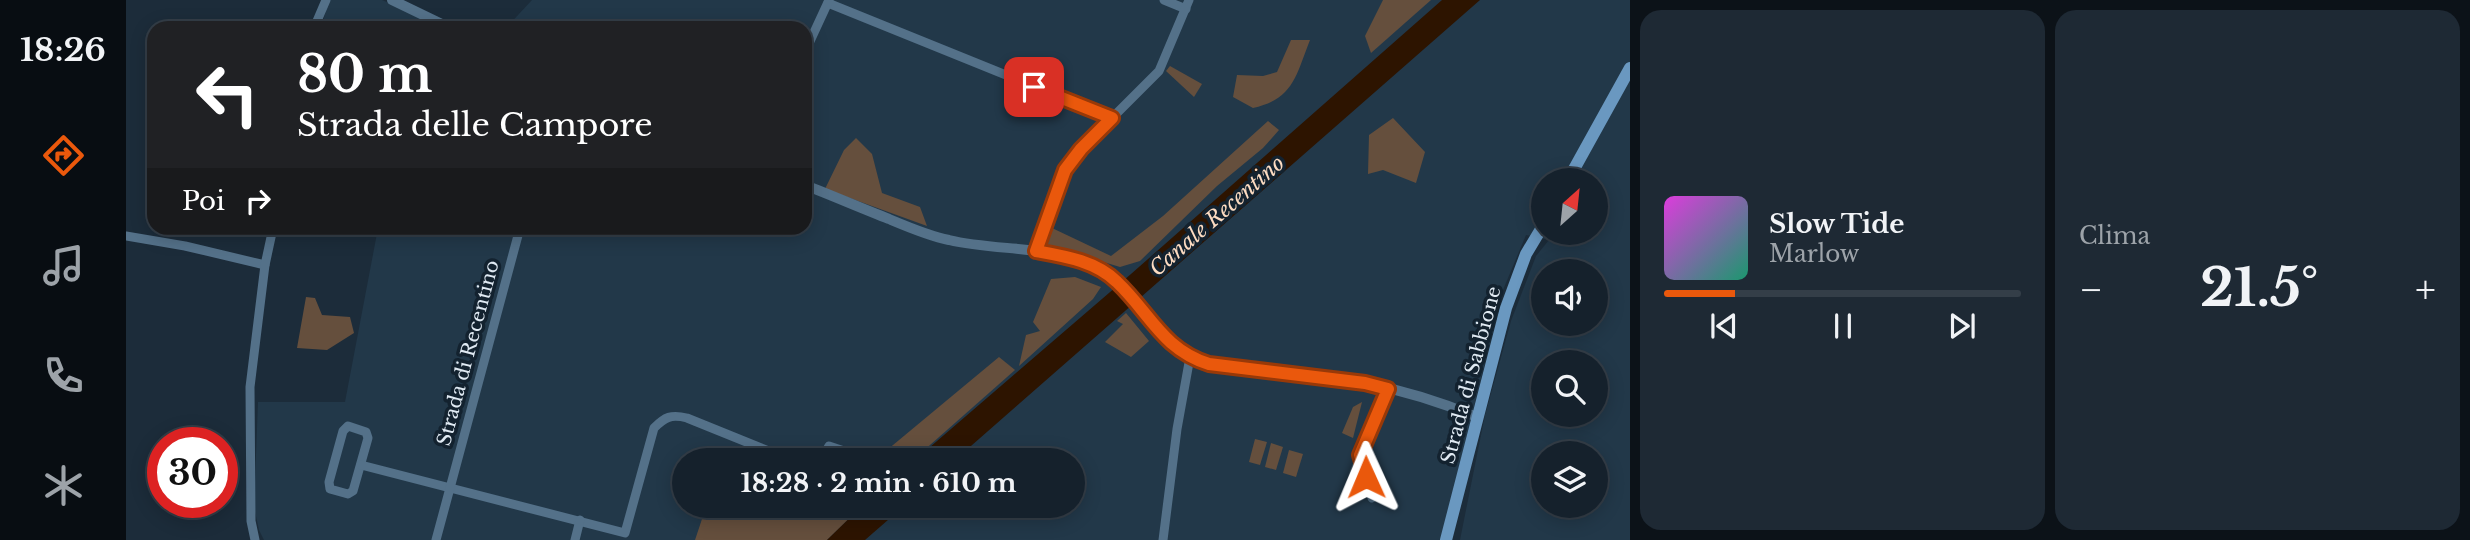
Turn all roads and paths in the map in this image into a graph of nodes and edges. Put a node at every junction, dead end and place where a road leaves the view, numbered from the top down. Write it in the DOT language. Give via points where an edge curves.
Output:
graph roads {
  1 [pos="326,0"];
  2 [pos="392,0"];
  3 [pos="1164,0"];
  4 [pos="829,2"];
  5 [pos="1187,4"];
  6 [pos="317,21"];
  7 [pos="436,21"];
  8 [pos="812,37"];
  9 [pos="1630,68"];
  10 [pos="1112,118"];
  11 [pos="1575,168"];
  12 [pos="812,188"];
  13 [pos="271,235"];
  14 [pos="518,235"];
  15 [pos="126,236"];
  16 [pos="1532,245"];
  17 [pos="1036,251"];
  18 [pos="265,265"];
  19 [pos="1190,358"];
  20 [pos="1388,389"];
  21 [pos="1477,417"];
  22 [pos="761,448"];
  23 [pos="361,465"];
  24 [pos="451,488"];
  25 [pos="1372,498"];
  26 [pos="580,520"];
  27 [pos="255,540"];
  28 [pos="436,540"];
  29 [pos="575,540"];
  30 [pos="1163,540"];
  31 [pos="1446,540"];
  1 -- 6 [label="street"];
  2 -- 7 [label="street"];
  3 -- 5 [label="street"];
  4 -- 8 [label="street"];
  4 -- 10 [label="street"];
  5 -- 10 [label="street" via="1159,71"];
  9 -- 11 [label="main road"];
  10 -- 17 [label="street" via="1065,170"];
  12 -- 17 [label="street" via="949,240"];
  13 -- 18 [label="street"];
  14 -- 24 [label="street, Strada di Recentino"];
  15 -- 18 [label="street"];
  16 -- 21 [label="main road, Strada di Sabbione" via="1511,291"];
  17 -- 19 [label="street" via="1069,257 1116,281 1173,346"];
  18 -- 27 [label="street" via="250,387"];
  19 -- 20 [label="street"];
  19 -- 30 [label="street"];
  20 -- 21 [label="street"];
  20 -- 25 [label="street" via="1360,455"];
  21 -- 31 [label="main road, Strada di Sabbione"];
  22 -- 26 [label="street" via="687,418 664,418 654,428 625,533"];
  23 -- 23 [label="street" via="368,438 366,432 348,426 342,431 330,489 353,491"];
  23 -- 24 [label="street"];
  24 -- 26 [label="street"];
  24 -- 28 [label="street, Strada di Recentino"];
  26 -- 29 [label="street"];
}
